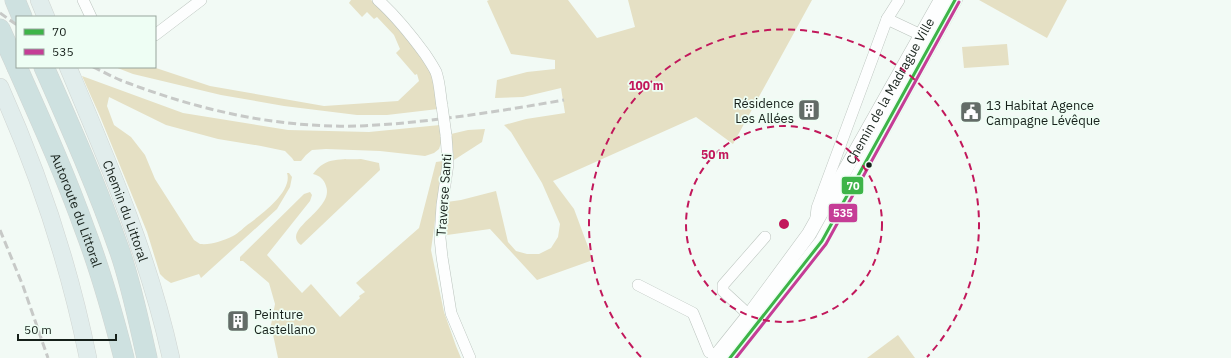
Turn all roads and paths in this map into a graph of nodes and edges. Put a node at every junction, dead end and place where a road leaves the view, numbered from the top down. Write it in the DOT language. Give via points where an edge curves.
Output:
graph roads {
  1 [pos="15,0"];
  2 [pos="39,0"];
  3 [pos="83,0"];
  4 [pos="379,0"];
  5 [pos="899,0"];
  6 [pos="941,0"];
  7 [pos="955,0"];
  8 [pos="197,1"];
  9 [pos="22,16"];
  10 [pos="46,16"];
  11 [pos="91,16"];
  12 [pos="887,19"];
  13 [pos="0,29"];
  14 [pos="156,34"];
  15 [pos="921,35"];
  16 [pos="16,65"];
  17 [pos="17,68"];
  18 [pos="44,68"];
  19 [pos="68,68"];
  20 [pos="908,85"];
  21 [pos="0,87"];
  22 [pos="900,101"];
  23 [pos="849,123"];
  24 [pos="865,136"];
  25 [pos="844,173"];
  26 [pos="816,222"];
  27 [pos="832,224"];
  28 [pos="765,237"];
  29 [pos="638,285"];
  30 [pos="749,315"];
  31 [pos="721,357"];
  32 [pos="88,358"];
  33 [pos="124,358"];
  34 [pos="147,358"];
  35 [pos="171,358"];
  36 [pos="470,358"];
  1 -- 9 [label="highway"];
  2 -- 10 [label="main road"];
  3 -- 11 [label="street"];
  4 -- 36 [label="street, Traverse Santi, bridge" via="417,42 438,79 448,164 442,205 442,257 451,313"];
  5 -- 12 [label="street"];
  6 -- 15 [label="street, Chemin de la Madrague Ville"];
  7 -- 20 [label="street, Chemin de la Madrague Ville"];
  8 -- 14 [label="street"];
  12 -- 15 [label="street"];
  12 -- 23 [label="street"];
  13 -- 16 [label="highway, Autoroute du Littoral"];
  15 -- 20 [label="street" via="921,48 910,70"];
  15 -- 24 [label="street, Chemin de la Madrague Ville"];
  17 -- 33 [label="highway, Autoroute du Littoral" via="54,149 86,230"];
  18 -- 34 [label="highway, Autoroute du Littoral" via="93,180 120,254"];
  19 -- 35 [label="main road, Chemin du Littoral" via="118,186 160,310"];
  20 -- 22 [label="street, Chemin de la Madrague Ville"];
  21 -- 32 [label="main road" via="25,145 53,224 75,298"];
  22 -- 24 [label="street" via="890,106 875,132"];
  22 -- 27 [label="street, Chemin de la Madrague Ville"];
  23 -- 24 [label="street"];
  23 -- 26 [label="street" via="817,208"];
  24 -- 25 [label="street, Chemin de la Madrague Ville"];
  25 -- 26 [label="street, Chemin de la Madrague Ville"];
  25 -- 27 [label="street" via="844,185 832,211"];
  26 -- 30 [label="street, Chemin de la Madrague Ville" via="810,234"];
  27 -- 31 [label="street, Chemin de la Madrague Ville" via="822,241 734,351"];
  28 -- 30 [label="street" via="723,285 723,291"];
  29 -- 31 [label="street" via="693,313 709,352"];
  30 -- 31 [label="street, Chemin de la Madrague Ville"];
}
